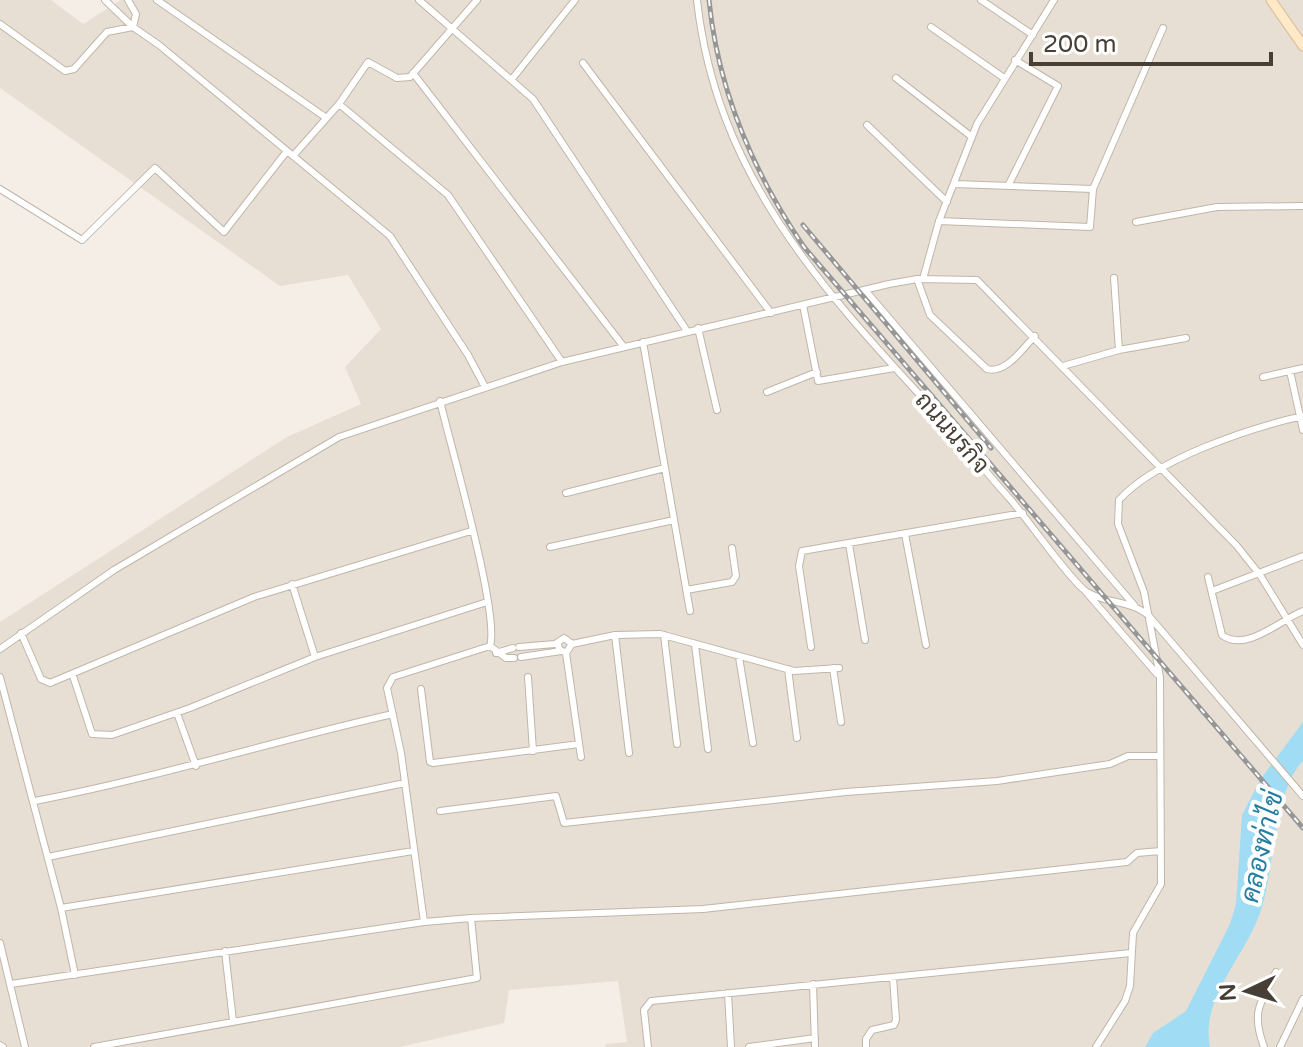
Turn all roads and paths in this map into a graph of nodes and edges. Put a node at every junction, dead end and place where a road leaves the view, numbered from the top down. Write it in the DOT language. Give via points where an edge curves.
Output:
graph roads {
  1 [pos="105,0"];
  2 [pos="128,0"];
  3 [pos="157,0"];
  4 [pos="419,0"];
  5 [pos="477,0"];
  6 [pos="575,0"];
  7 [pos="697,0"];
  8 [pos="981,0"];
  9 [pos="1054,0"];
  10 [pos="1271,0"];
  11 [pos="0,24"];
  12 [pos="133,27"];
  13 [pos="931,27"];
  14 [pos="1163,28"];
  15 [pos="449,29"];
  16 [pos="1033,35"];
  17 [pos="1303,46"];
  18 [pos="1015,60"];
  19 [pos="583,63"];
  20 [pos="413,73"];
  21 [pos="896,78"];
  22 [pos="1004,78"];
  23 [pos="512,79"];
  24 [pos="339,104"];
  25 [pos="325,117"];
  26 [pos="867,125"];
  27 [pos="972,137"];
  28 [pos="290,154"];
  29 [pos="955,184"];
  30 [pos="1008,186"];
  31 [pos="0,189"];
  32 [pos="1093,189"];
  33 [pos="947,202"];
  34 [pos="1303,206"];
  35 [pos="939,221"];
  36 [pos="1136,222"];
  37 [pos="1114,278"];
  38 [pos="920,279"];
  39 [pos="865,290"];
  40 [pos="836,297"];
  41 [pos="803,305"];
  42 [pos="771,313"];
  43 [pos="698,328"];
  44 [pos="687,331"];
  45 [pos="1035,336"];
  46 [pos="1186,338"];
  47 [pos="643,342"];
  48 [pos="624,347"];
  49 [pos="1119,350"];
  50 [pos="562,362"];
  51 [pos="1063,366"];
  52 [pos="894,368"];
  53 [pos="1303,368"];
  54 [pos="1290,371"];
  55 [pos="817,372"];
  56 [pos="1263,377"];
  57 [pos="485,387"];
  58 [pos="767,392"];
  59 [pos="440,401"];
  60 [pos="717,410"];
  61 [pos="1301,416"];
  62 [pos="1303,430"];
  63 [pos="665,468"];
  64 [pos="1163,470"];
  65 [pos="566,493"];
  66 [pos="1023,513"];
  67 [pos="674,520"];
  68 [pos="471,531"];
  69 [pos="905,534"];
  70 [pos="849,544"];
  71 [pos="550,547"];
  72 [pos="732,548"];
  73 [pos="1303,556"];
  74 [pos="1260,575"];
  75 [pos="1208,577"];
  76 [pos="292,584"];
  77 [pos="686,590"];
  78 [pos="1212,591"];
  79 [pos="1086,592"];
  80 [pos="487,602"];
  81 [pos="1136,608"];
  82 [pos="690,611"];
  83 [pos="1303,611"];
  84 [pos="1149,616"];
  85 [pos="1288,617"];
  86 [pos="21,633"];
  87 [pos="615,635"];
  88 [pos="664,635"];
  89 [pos="865,640"];
  90 [pos="572,644"];
  91 [pos="695,645"];
  92 [pos="926,645"];
  93 [pos="1303,645"];
  94 [pos="490,646"];
  95 [pos="811,647"];
  96 [pos="0,649"];
  97 [pos="562,649"];
  98 [pos="496,653"];
  99 [pos="315,657"];
  100 [pos="739,657"];
  101 [pos="788,669"];
  102 [pos="73,676"];
  103 [pos="0,677"];
  104 [pos="528,677"];
  105 [pos="1160,677"];
  106 [pos="421,689"];
  107 [pos="177,713"];
  108 [pos="393,714"];
  109 [pos="841,722"];
  110 [pos="797,738"];
  111 [pos="753,743"];
  112 [pos="579,744"];
  113 [pos="677,744"];
  114 [pos="708,749"];
  115 [pos="533,751"];
  116 [pos="629,753"];
  117 [pos="1158,756"];
  118 [pos="581,757"];
  119 [pos="196,766"];
  120 [pos="405,783"];
  121 [pos="1303,796"];
  122 [pos="35,801"];
  123 [pos="440,811"];
  124 [pos="413,851"];
  125 [pos="1161,851"];
  126 [pos="48,857"];
  127 [pos="61,908"];
  128 [pos="471,918"];
  129 [pos="424,922"];
  130 [pos="0,943"];
  131 [pos="225,951"];
  132 [pos="1131,953"];
  133 [pos="1276,972"];
  134 [pos="75,975"];
  135 [pos="893,977"];
  136 [pos="11,984"];
  137 [pos="813,984"];
  138 [pos="728,993"];
  139 [pos="1303,999"];
  140 [pos="233,1021"];
  141 [pos="815,1038"];
  142 [pos="25,1047"];
  143 [pos="94,1047"];
  144 [pos="648,1047"];
  145 [pos="731,1047"];
  146 [pos="749,1047"];
  147 [pos="815,1047"];
  148 [pos="866,1047"];
  149 [pos="1096,1047"];
  150 [pos="1264,1047"];
  151 [pos="1280,1047"];
  1 -- 12 [label="street"];
  2 -- 12 [label="street" via="136,14"];
  3 -- 25 [label="street"];
  4 -- 15 [label="street"];
  5 -- 15 [label="street"];
  6 -- 23 [label="street"];
  7 -- 40 [label="street, ถนนนรกิจ" via="700,36 729,133 776,222"];
  8 -- 16 [label="street"];
  9 -- 16 [label="street"];
  10 -- 17 [label="main road"];
  11 -- 12 [label="street" via="69,71 107,32"];
  12 -- 28 [label="street"];
  13 -- 22 [label="street"];
  14 -- 32 [label="street"];
  15 -- 20 [label="street"];
  15 -- 23 [label="street"];
  16 -- 18 [label="street"];
  18 -- 22 [label="street"];
  18 -- 30 [label="street" via="1058,86"];
  19 -- 42 [label="street"];
  20 -- 24 [label="street" via="397,78 368,62"];
  20 -- 48 [label="street"];
  21 -- 27 [label="street"];
  22 -- 27 [label="street"];
  23 -- 44 [label="street" via="533,99"];
  24 -- 25 [label="street"];
  24 -- 50 [label="street" via="448,195"];
  25 -- 28 [label="street"];
  26 -- 33 [label="street"];
  27 -- 29 [label="street"];
  28 -- 31 [label="street" via="224,232 155,168 82,240"];
  28 -- 57 [label="street" via="400,247"];
  29 -- 30 [label="street"];
  29 -- 33 [label="street"];
  30 -- 32 [label="street"];
  32 -- 35 [label="street" via="1090,227 1085,229"];
  33 -- 35 [label="street"];
  34 -- 36 [label="street" via="1217,207"];
  35 -- 38 [label="street"];
  37 -- 49 [label="street"];
  38 -- 39 [label="street"];
  38 -- 45 [label="street" via="977,280"];
  38 -- 45 [label="street" via="930,315 987,369 1006,365"];
  39 -- 40 [label="street"];
  39 -- 81 [label="street"];
  40 -- 41 [label="street"];
  40 -- 52 [label="street, ถนนนรกิจ"];
  41 -- 42 [label="street"];
  41 -- 55 [label="street"];
  42 -- 43 [label="street"];
  43 -- 44 [label="street"];
  43 -- 60 [label="street"];
  44 -- 47 [label="street"];
  45 -- 51 [label="street"];
  46 -- 49 [label="street"];
  47 -- 48 [label="street"];
  47 -- 63 [label="street"];
  48 -- 50 [label="street"];
  49 -- 51 [label="street"];
  50 -- 57 [label="street"];
  51 -- 64 [label="street"];
  52 -- 55 [label="street" via="823,384"];
  52 -- 66 [label="street, ถนนนรกิจ"];
  53 -- 54 [label="street"];
  54 -- 56 [label="street"];
  54 -- 61 [label="street"];
  55 -- 58 [label="street"];
  57 -- 59 [label="street"];
  59 -- 68 [label="street"];
  59 -- 86 [label="street" via="308,452"];
  61 -- 62 [label="street"];
  61 -- 64 [label="street" via="1251,429"];
  63 -- 65 [label="street"];
  63 -- 67 [label="street"];
  64 -- 74 [label="street"];
  64 -- 84 [label="street" via="1130,487 1116,511"];
  66 -- 69 [label="street"];
  66 -- 79 [label="street, ถนนนรกิจ"];
  67 -- 71 [label="street"];
  67 -- 77 [label="street"];
  68 -- 76 [label="street"];
  68 -- 80 [label="street"];
  69 -- 70 [label="street"];
  69 -- 92 [label="street"];
  70 -- 89 [label="street"];
  70 -- 95 [label="street" via="799,554"];
  72 -- 77 [label="street" via="732,582"];
  73 -- 74 [label="street"];
  74 -- 78 [label="street"];
  74 -- 85 [label="street"];
  75 -- 78 [label="street"];
  76 -- 99 [label="street"];
  76 -- 102 [label="street"];
  77 -- 82 [label="street"];
  78 -- 85 [label="street" via="1222,635 1228,640 1249,639"];
  79 -- 81 [label="street"];
  79 -- 105 [label="street, ถนนนรกิจ"];
  80 -- 94 [label="street" via="493,629"];
  80 -- 99 [label="street"];
  81 -- 84 [label="street"];
  83 -- 85 [label="street"];
  84 -- 105 [label="street"];
  84 -- 121 [label="street"];
  85 -- 93 [label="street"];
  86 -- 96 [label="street"];
  86 -- 102 [label="street" via="45,683"];
  87 -- 88 [label="street"];
  87 -- 90 [label="street"];
  87 -- 116 [label="street"];
  88 -- 91 [label="street"];
  88 -- 113 [label="street"];
  90 -- 97 [label="street"];
  90 -- 97 [label="street" via="567,638"];
  91 -- 100 [label="street"];
  91 -- 114 [label="street"];
  94 -- 98 [label="street"];
  94 -- 108 [label="street" via="393,677 387,688"];
  97 -- 98 [label="street"];
  97 -- 98 [label="street" via="518,657"];
  97 -- 112 [label="street"];
  99 -- 107 [label="street"];
  100 -- 101 [label="street"];
  100 -- 111 [label="street"];
  101 -- 109 [label="street" via="836,668"];
  101 -- 110 [label="street"];
  102 -- 107 [label="street" via="97,737"];
  103 -- 122 [label="street"];
  104 -- 115 [label="street"];
  105 -- 117 [label="street"];
  106 -- 115 [label="street" via="430,762"];
  107 -- 119 [label="street"];
  108 -- 119 [label="street"];
  108 -- 120 [label="street"];
  112 -- 115 [label="street"];
  112 -- 118 [label="street"];
  117 -- 123 [label="street" via="1128,756 1110,764 997,781 564,823 556,796"];
  117 -- 125 [label="street"];
  119 -- 122 [label="street"];
  120 -- 124 [label="street"];
  120 -- 126 [label="street"];
  122 -- 126 [label="street"];
  124 -- 127 [label="street"];
  124 -- 129 [label="street"];
  125 -- 128 [label="street" via="1139,852 1127,862 753,905"];
  125 -- 132 [label="street" via="1161,884 1139,917"];
  126 -- 127 [label="street"];
  127 -- 134 [label="street"];
  128 -- 129 [label="street"];
  128 -- 140 [label="street" via="475,980"];
  129 -- 131 [label="street"];
  130 -- 136 [label="street"];
  131 -- 134 [label="street"];
  131 -- 140 [label="street"];
  132 -- 135 [label="street"];
  132 -- 149 [label="street" via="1125,1001"];
  133 -- 150 [label="street" via="1257,1009"];
  134 -- 136 [label="street"];
  135 -- 137 [label="street"];
  135 -- 148 [label="street" via="896,1020 890,1027 872,1030"];
  136 -- 142 [label="street"];
  137 -- 138 [label="street"];
  137 -- 141 [label="street"];
  138 -- 144 [label="street" via="651,1001 644,1010"];
  138 -- 145 [label="street"];
  139 -- 151 [label="street"];
  140 -- 143 [label="street"];
  141 -- 146 [label="street"];
  141 -- 147 [label="street"];
}
